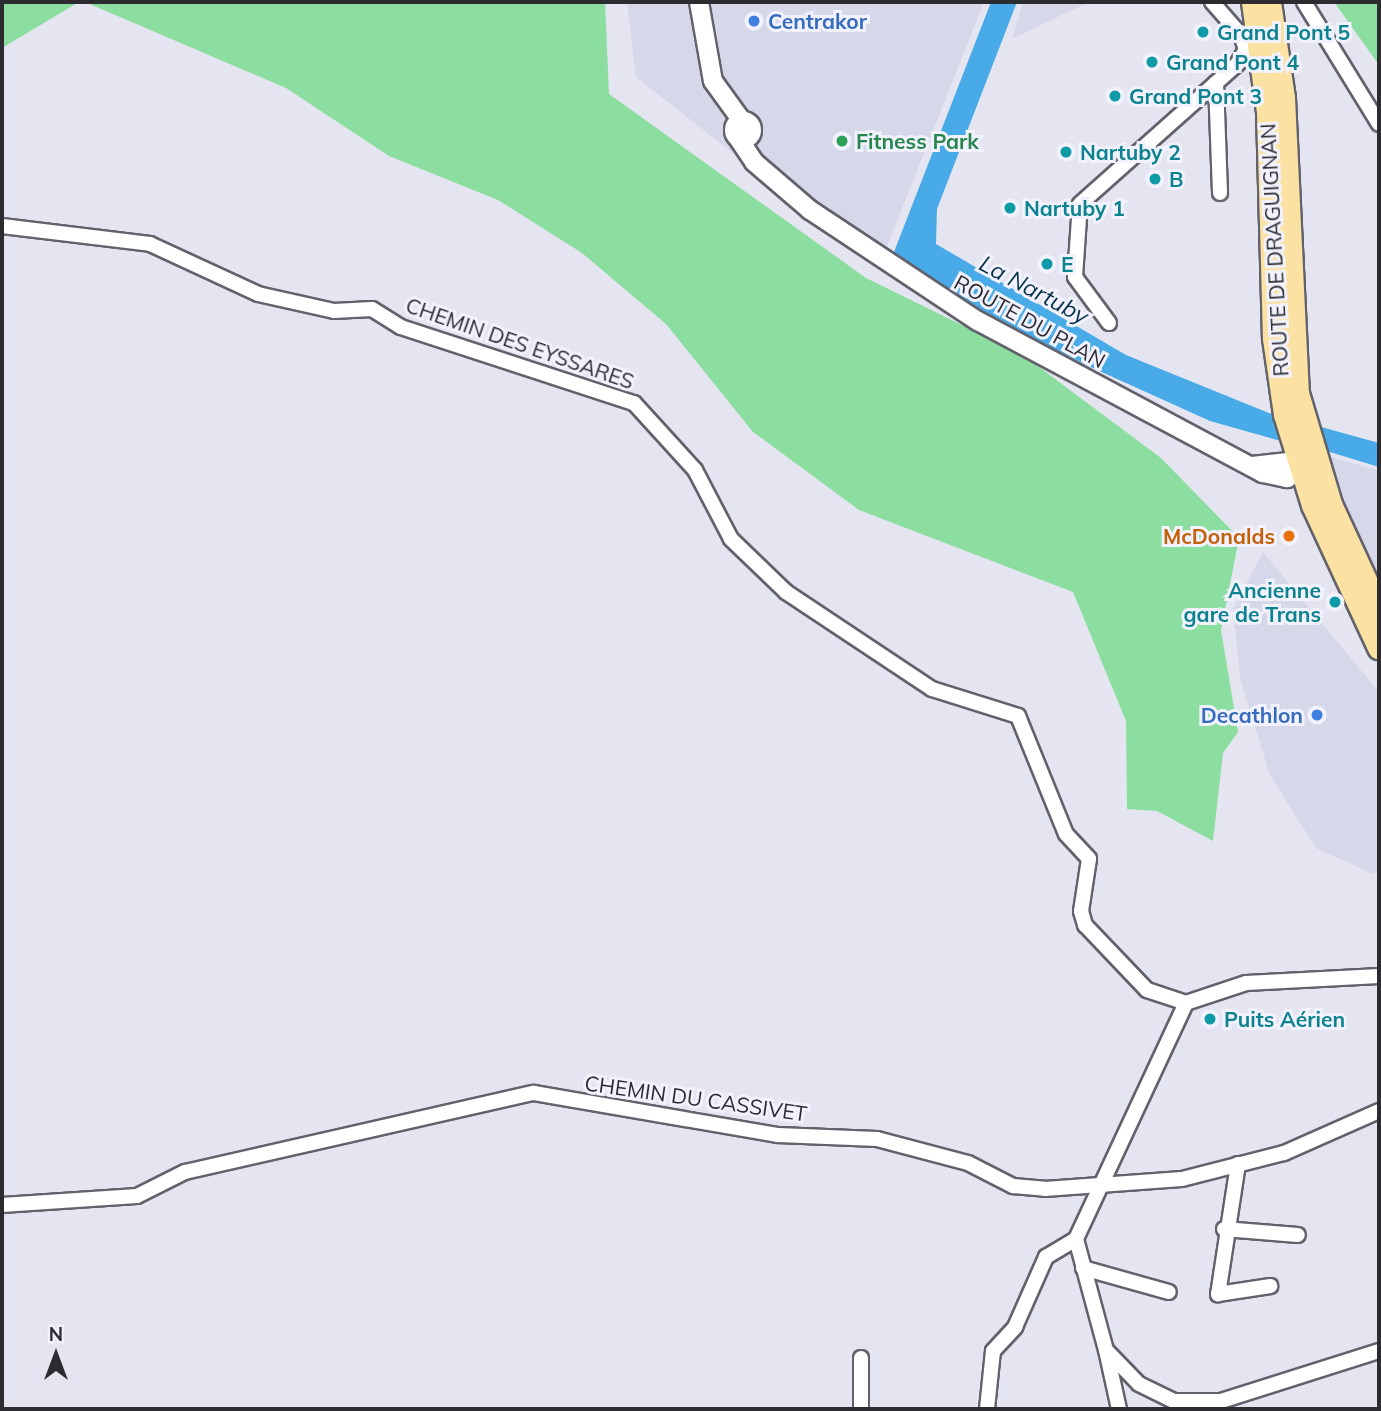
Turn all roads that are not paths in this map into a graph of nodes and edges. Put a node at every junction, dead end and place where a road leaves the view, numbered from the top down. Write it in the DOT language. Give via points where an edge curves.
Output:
graph roads {
  1 [pos="699,2"];
  2 [pos="1212,2"];
  3 [pos="1253,2"];
  4 [pos="1269,2"];
  5 [pos="1304,2"];
  6 [pos="1216,83"];
  7 [pos="1379,124"];
  8 [pos="1220,192"];
  9 [pos="2,226"];
  10 [pos="1109,323"];
  11 [pos="1294,418"];
  12 [pos="1304,459"];
  13 [pos="1351,589"];
  14 [pos="1379,610"];
  15 [pos="1379,630"];
  16 [pos="1379,647"];
  17 [pos="1379,976"];
  18 [pos="1186,1003"];
  19 [pos="1379,1111"];
  20 [pos="1238,1164"];
  21 [pos="1105,1188"];
  22 [pos="2,1205"];
  23 [pos="1224,1229"];
  24 [pos="1298,1235"];
  25 [pos="1076,1239"];
  26 [pos="1083,1268"];
  27 [pos="1270,1286"];
  28 [pos="1169,1292"];
  29 [pos="1106,1350"];
  30 [pos="1379,1351"];
  31 [pos="861,1357"];
  32 [pos="1221,1405"];
  33 [pos="860,1409"];
  34 [pos="987,1409"];
  35 [pos="1119,1409"];
  1 -- 12 [label="street, ROUTE DU PLAN" via="721,99 765,171 882,261 978,321 1252,466"];
  2 -- 6 [label="street" via="1246,49"];
  3 -- 11 [label="main road, ROUTE DE DRAGUIGNAN" via="1268,111 1274,338"];
  4 -- 11 [label="main road, ROUTE DE DRAGUIGNAN" via="1283,98"];
  5 -- 7 [label="street"];
  6 -- 8 [label="street"];
  6 -- 10 [label="street" via="1080,204 1075,277"];
  9 -- 18 [label="street, CHEMIN DES EYSSARES" via="150,244 258,294 334,311 372,309 401,327 634,403 695,470 731,540 786,592 932,689 1018,716 1066,834 1089,859 1081,911 1085,925 1147,990"];
  11 -- 12 [label="main road, ROUTE DE DRAGUIGNAN"];
  12 -- 13 [label="main road, ROUTE DE DRAGUIGNAN"];
  12 -- 14 [label="main road, ROUTE DE DRAGUIGNAN"];
  13 -- 15 [label="street"];
  13 -- 16 [label="main road, ROUTE DE DRAGUIGNAN"];
  17 -- 18 [label="street" via="1246,983"];
  18 -- 21 [label="street"];
  19 -- 20 [label="street, CHEMIN DU CASSIVET" via="1284,1153"];
  20 -- 21 [label="street, CHEMIN DU CASSIVET" via="1182,1179"];
  20 -- 23 [label="street"];
  21 -- 22 [label="street, CHEMIN DU CASSIVET" via="1013,1186 968,1163 877,1139 778,1135 534,1093 185,1172 137,1196"];
  21 -- 25 [label="street"];
  23 -- 24 [label="street"];
  23 -- 27 [label="street" via="1218,1294"];
  25 -- 26 [label="street"];
  25 -- 34 [label="street" via="1046,1257 1015,1326 993,1351"];
  26 -- 28 [label="street"];
  26 -- 29 [label="street"];
  29 -- 32 [label="street" via="1154,1393 1174,1401"];
  29 -- 35 [label="street"];
  30 -- 32 [label="street"];
  31 -- 33 [label="street"];
}
